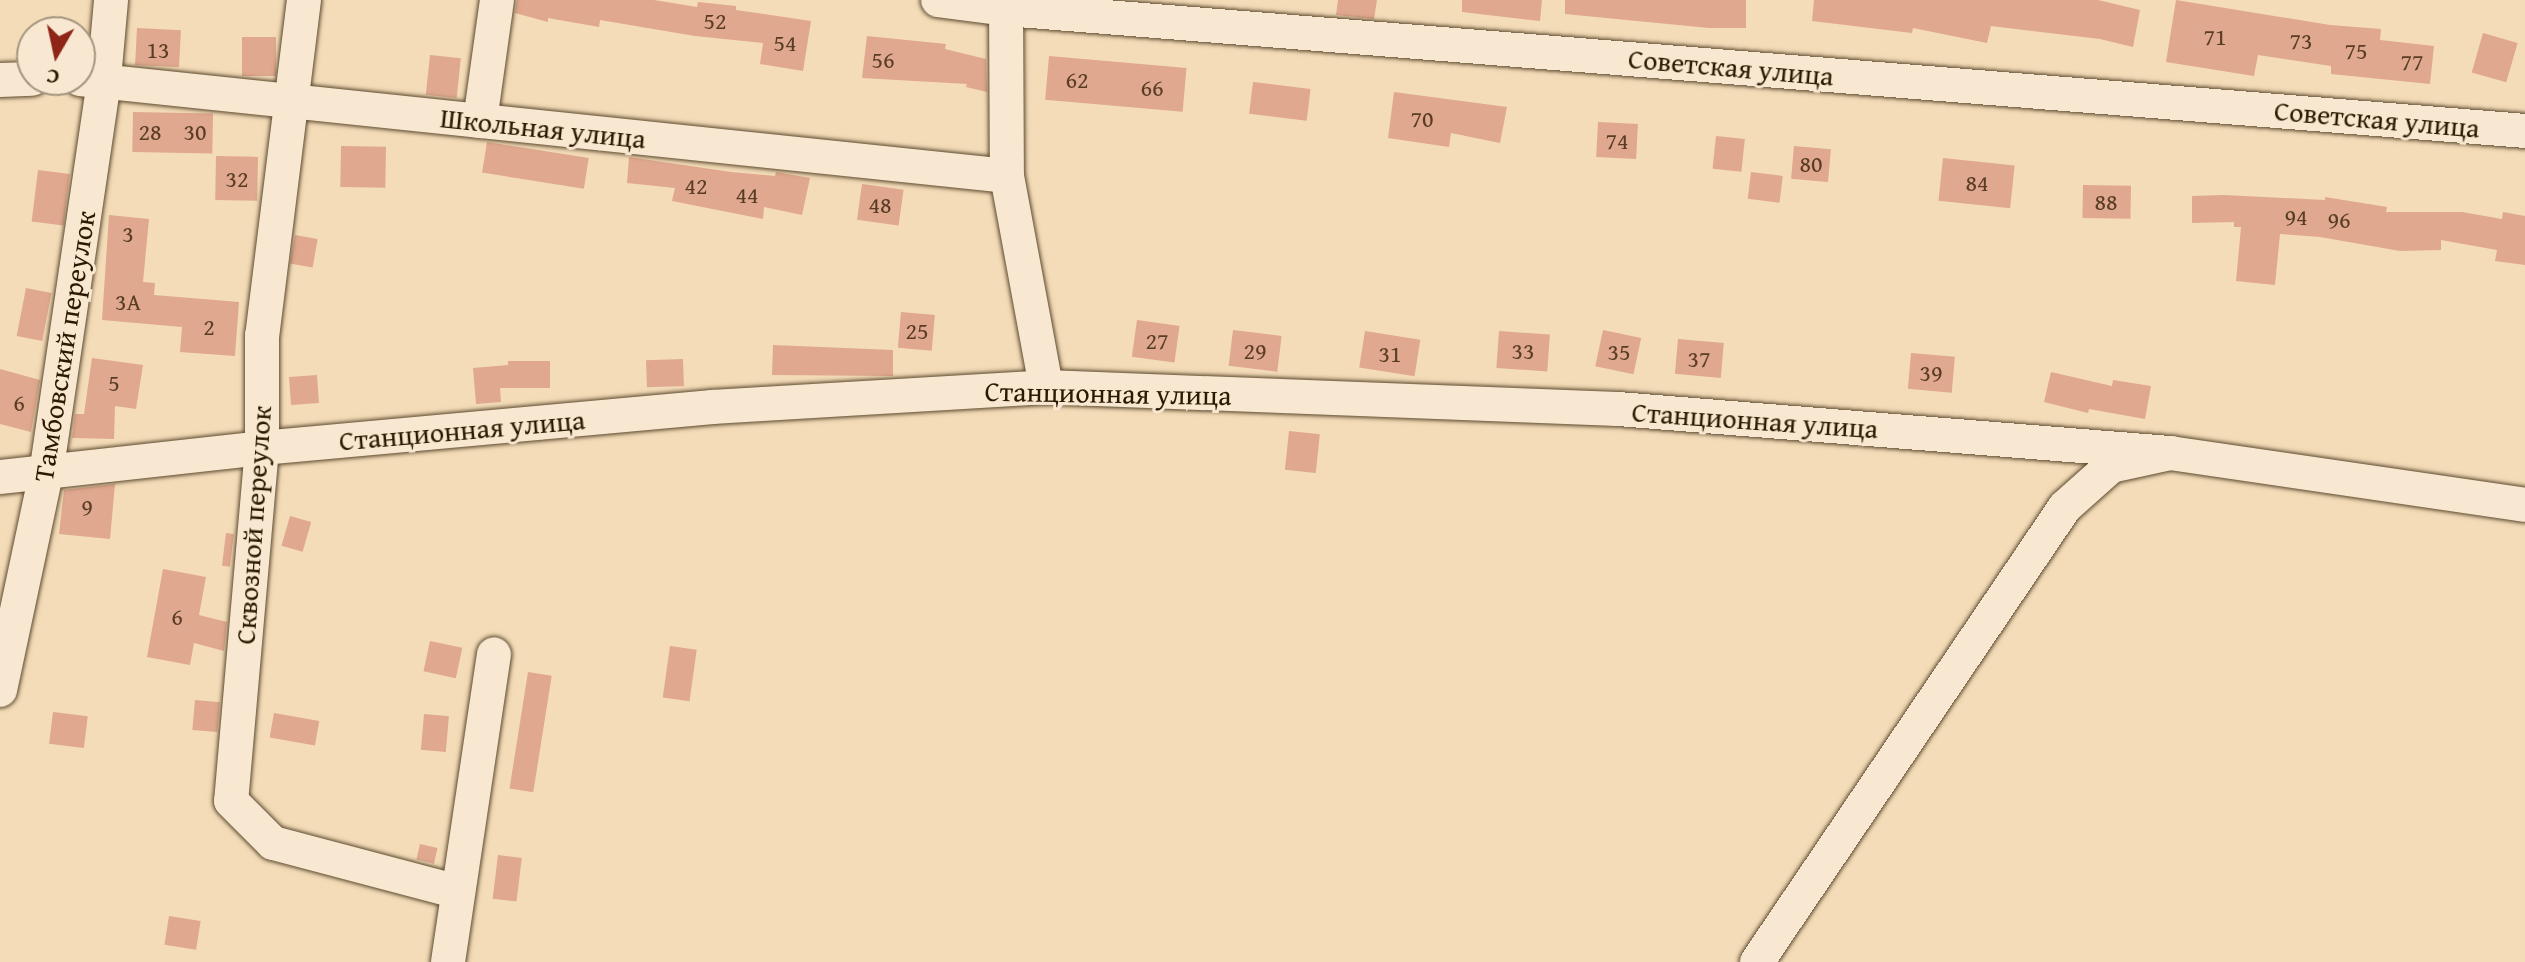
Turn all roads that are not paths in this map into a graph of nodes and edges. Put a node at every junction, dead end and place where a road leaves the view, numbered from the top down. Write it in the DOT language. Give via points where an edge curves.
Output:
graph roads {
  1 [pos="111,0"];
  2 [pos="304,0"];
  3 [pos="497,0"];
  4 [pos="938,0"];
  5 [pos="1006,4"];
  6 [pos="96,62"];
  7 [pos="96,79"];
  8 [pos="90,96"];
  9 [pos="293,101"];
  10 [pos="480,121"];
  11 [pos="2525,131"];
  12 [pos="1007,176"];
  13 [pos="1046,387"];
  14 [pos="262,448"];
  15 [pos="2170,453"];
  16 [pos="46,474"];
  17 [pos="0,477"];
  18 [pos="2525,505"];
  19 [pos="494,654"];
  20 [pos="0,690"];
  21 [pos="458,892"];
  22 [pos="448,962"];
  23 [pos="1757,962"];
  1 -- 6 [label="street, Тамбовский переулок"];
  2 -- 9 [label="street, Сквозной переулок"];
  3 -- 10 [label="street"];
  4 -- 5 [label="street, Советская улица"];
  5 -- 11 [label="street, Советская улица"];
  5 -- 12 [label="street"];
  7 -- 9 [label="street, Школьная улица"];
  8 -- 16 [label="street, Тамбовский переулок"];
  9 -- 10 [label="street, Школьная улица"];
  9 -- 14 [label="street, Сквозной переулок" via="262,335"];
  10 -- 12 [label="street, Школьная улица"];
  12 -- 13 [label="street"];
  13 -- 14 [label="street, Станционная улица" via="712,407"];
  13 -- 15 [label="street, Станционная улица" via="1618,409"];
  14 -- 16 [label="street, Станционная улица"];
  14 -- 21 [label="street, Сквозной переулок" via="231,801 273,843"];
  15 -- 18 [label="street, Станционная улица"];
  15 -- 23 [label="street" via="2111,466 2065,507"];
  16 -- 17 [label="street, Станционная улица"];
  16 -- 20 [label="street, Тамбовский переулок"];
  19 -- 21 [label="street"];
  21 -- 22 [label="street"];
}
